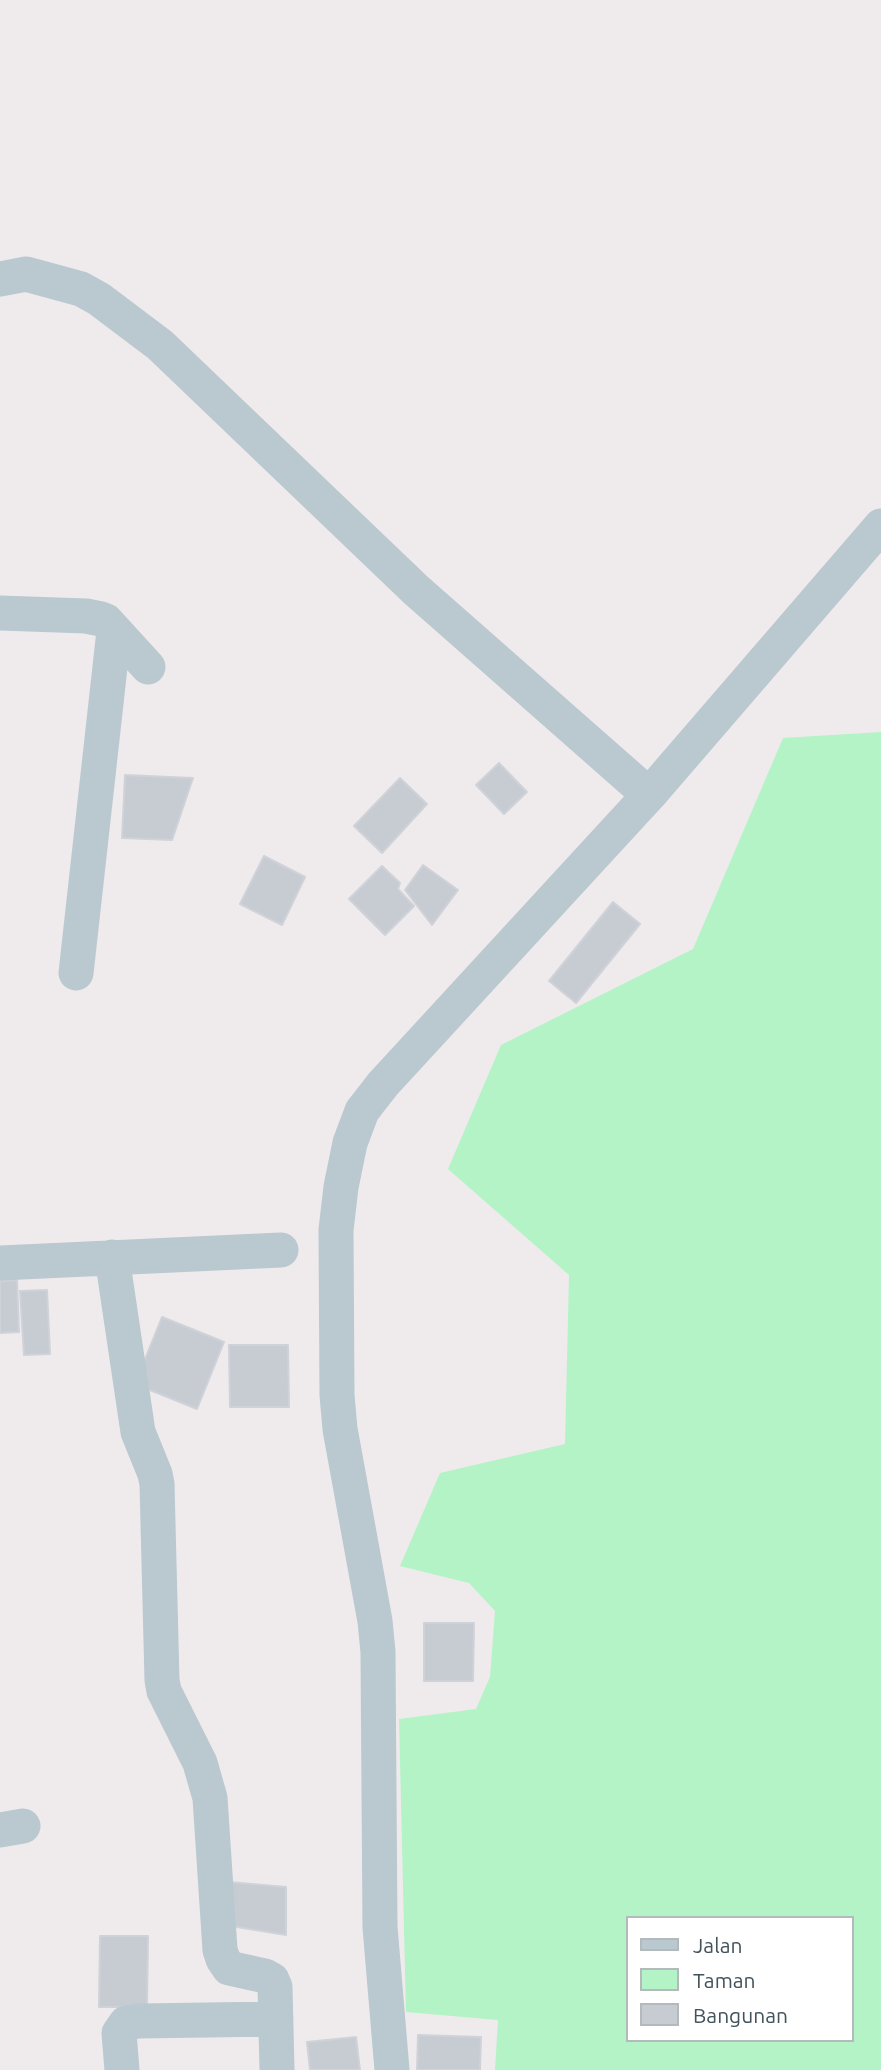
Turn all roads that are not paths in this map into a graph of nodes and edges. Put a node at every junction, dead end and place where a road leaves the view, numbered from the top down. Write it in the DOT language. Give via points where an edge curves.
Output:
graph roads {
  1 [pos="0,279"];
  2 [pos="881,526"];
  3 [pos="0,613"];
  4 [pos="114,631"];
  5 [pos="148,667"];
  6 [pos="649,794"];
  7 [pos="76,973"];
  8 [pos="281,1250"];
  9 [pos="113,1258"];
  10 [pos="0,1263"];
  11 [pos="276,2019"];
  12 [pos="122,2070"];
  13 [pos="277,2070"];
  14 [pos="392,2070"];
  1 -- 6 [label="street" via="26,274 80,289 160,345 416,590"];
  2 -- 6 [label="street"];
  3 -- 4 [label="street" via="95,617"];
  4 -- 5 [label="street"];
  4 -- 7 [label="street"];
  6 -- 14 [label="street" via="383,1084 362,1111 349,1143 336,1230 337,1395 378,1653 380,1927"];
  8 -- 9 [label="street"];
  9 -- 10 [label="street"];
  9 -- 11 [label="street" via="138,1432 157,1484 164,1690 200,1763 211,1798 223,1959 229,1968 272,1980"];
  11 -- 12 [label="street" via="126,2023 119,2033"];
  11 -- 13 [label="street"];
}
